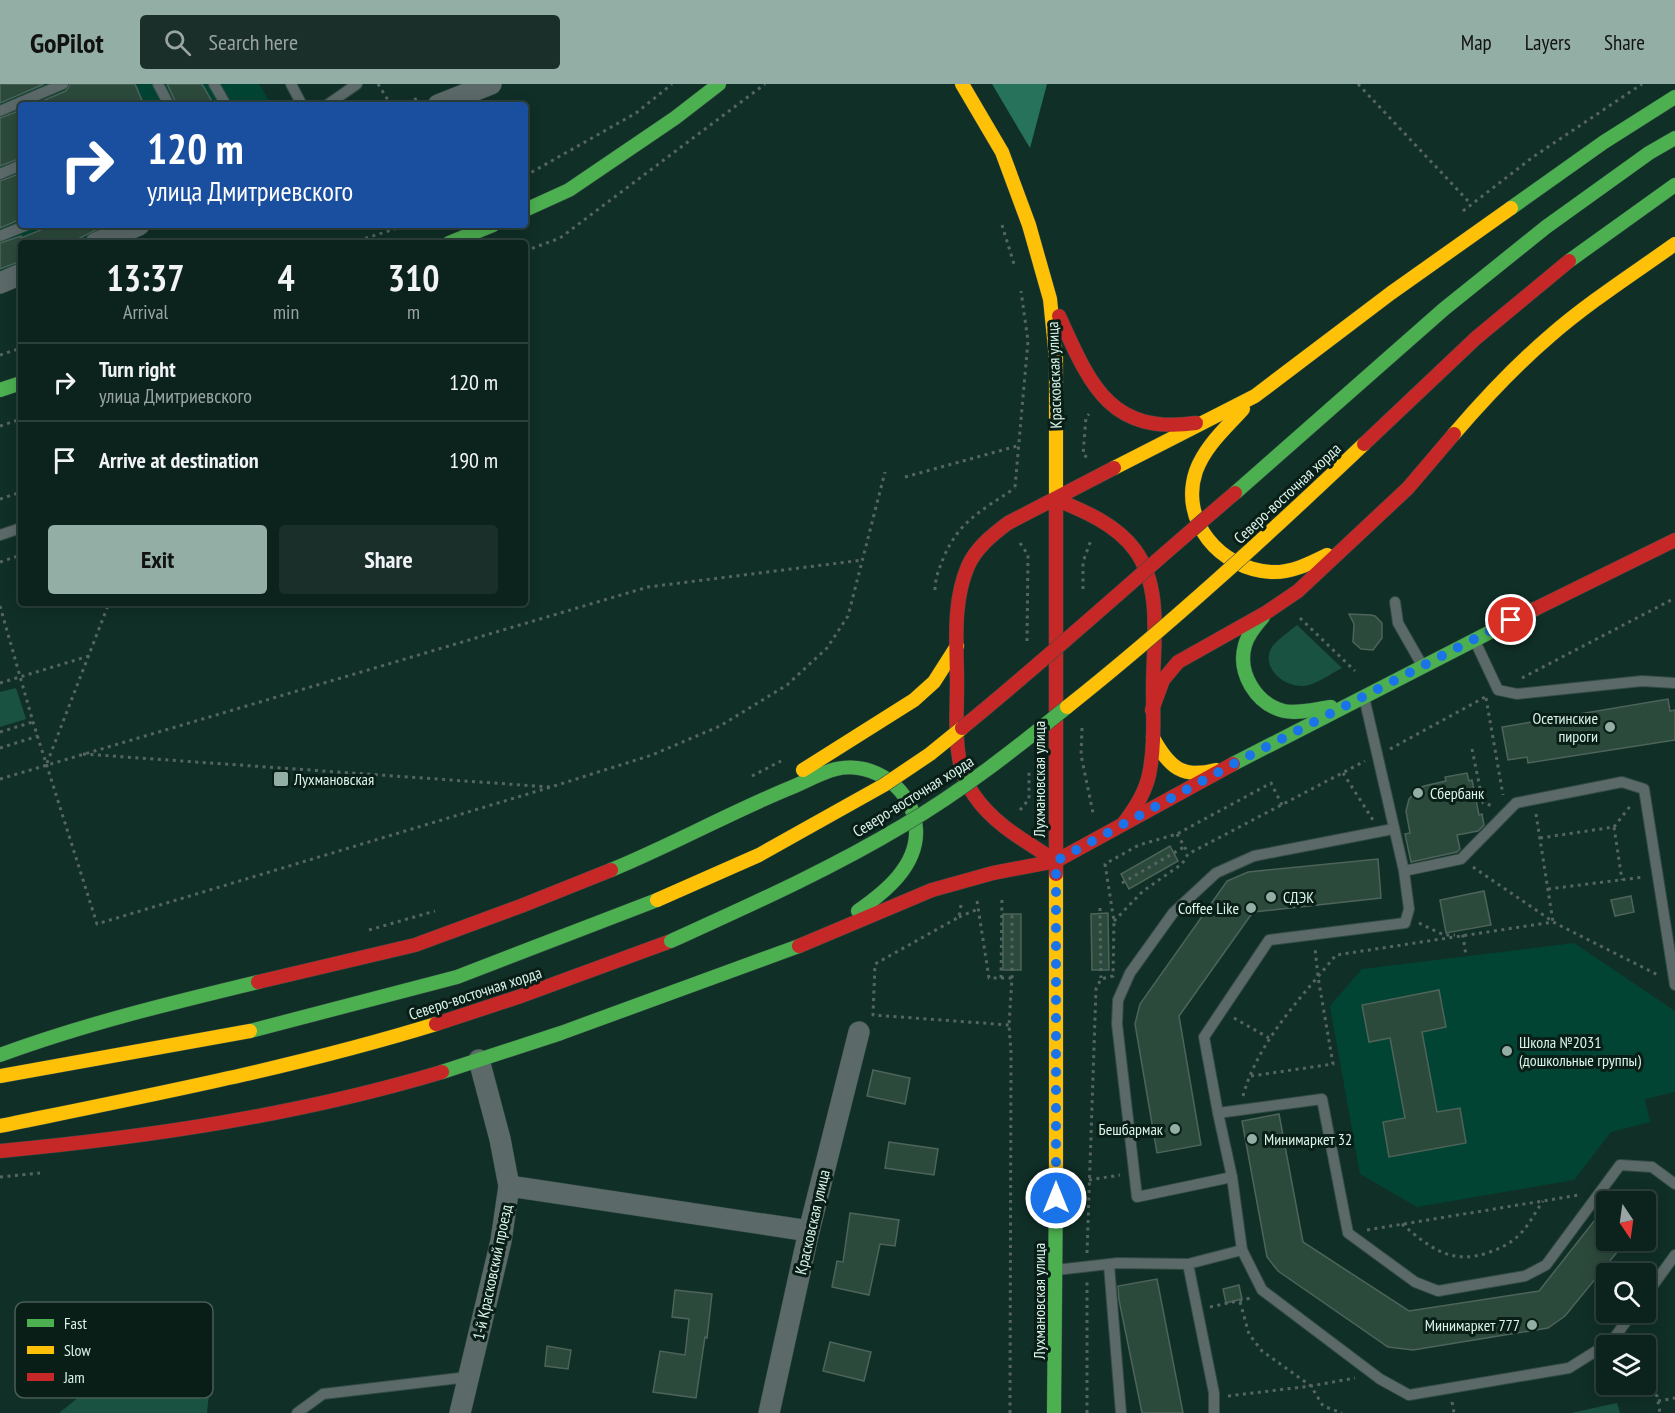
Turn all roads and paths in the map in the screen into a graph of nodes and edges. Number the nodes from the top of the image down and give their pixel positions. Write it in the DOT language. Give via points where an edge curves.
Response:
graph roads {
  1 [pos="63,84"];
  2 [pos="158,84"];
  3 [pos="214,84"];
  4 [pos="291,84"];
  5 [pos="357,84"];
  6 [pos="378,84"];
  7 [pos="491,84"];
  8 [pos="672,84"];
  9 [pos="719,84"];
  10 [pos="765,84"];
  11 [pos="962,84"];
  12 [pos="1358,84"];
  13 [pos="1642,84"];
  14 [pos="1675,97"];
  15 [pos="21,102"];
  16 [pos="164,102"];
  17 [pos="224,102"];
  18 [pos="300,102"];
  19 [pos="331,102"];
  20 [pos="389,102"];
  21 [pos="446,102"];
  22 [pos="18,103"];
  23 [pos="0,111"];
  24 [pos="1675,138"];
  25 [pos="18,166"];
  26 [pos="0,174"];
  27 [pos="528,174"];
  28 [pos="1675,185"];
  29 [pos="1471,204"];
  30 [pos="528,209"];
  31 [pos="1463,211"];
  32 [pos="1000,218"];
  33 [pos="20,228"];
  34 [pos="132,228"];
  35 [pos="398,228"];
  36 [pos="486,228"];
  37 [pos="0,236"];
  38 [pos="103,240"];
  39 [pos="360,240"];
  40 [pos="456,240"];
  41 [pos="1675,244"];
  42 [pos="528,250"];
  43 [pos="1016,272"];
  44 [pos="18,275"];
  45 [pos="1019,282"];
  46 [pos="0,283"];
  47 [pos="1050,299"];
  48 [pos="18,349"];
  49 [pos="0,355"];
  50 [pos="18,384"];
  51 [pos="0,390"];
  52 [pos="1255,396"];
  53 [pos="1091,412"];
  54 [pos="18,420"];
  55 [pos="1204,422"];
  56 [pos="0,426"];
  57 [pos="1017,446"];
  58 [pos="1091,459"];
  59 [pos="885,472"];
  60 [pos="905,477"];
  61 [pos="18,493"];
  62 [pos="0,498"];
  63 [pos="1055,499"];
  64 [pos="18,529"];
  65 [pos="0,535"];
  66 [pos="1675,540"];
  67 [pos="1353,542"];
  68 [pos="18,556"];
  69 [pos="863,560"];
  70 [pos="0,562"];
  71 [pos="934,596"];
  72 [pos="1395,602"];
  73 [pos="0,606"];
  74 [pos="109,606"];
  75 [pos="1267,612"];
  76 [pos="1055,613"];
  77 [pos="1296,614"];
  78 [pos="1474,639"];
  79 [pos="957,646"];
  80 [pos="89,656"];
  81 [pos="1422,665"];
  82 [pos="1355,671"];
  83 [pos="20,677"];
  84 [pos="0,683"];
  85 [pos="1675,683"];
  86 [pos="1364,697"];
  87 [pos="1485,697"];
  88 [pos="1351,704"];
  89 [pos="1152,710"];
  90 [pos="33,722"];
  91 [pos="0,732"];
  92 [pos="38,736"];
  93 [pos="1153,738"];
  94 [pos="0,748"];
  95 [pos="1472,749"];
  96 [pos="80,754"];
  97 [pos="788,757"];
  98 [pos="1237,762"];
  99 [pos="47,764"];
  100 [pos="1343,773"];
  101 [pos="750,777"];
  102 [pos="0,778"];
  103 [pos="551,787"];
  104 [pos="1644,789"];
  105 [pos="1533,800"];
  106 [pos="1282,805"];
  107 [pos="745,806"];
  108 [pos="1506,811"];
  109 [pos="1124,823"];
  110 [pos="1614,827"];
  111 [pos="1393,829"];
  112 [pos="1380,831"];
  113 [pos="1178,834"];
  114 [pos="1540,838"];
  115 [pos="1184,848"];
  116 [pos="1188,854"];
  117 [pos="1461,859"];
  118 [pos="1056,861"];
  119 [pos="1404,871"];
  120 [pos="1658,875"];
  121 [pos="1622,880"];
  122 [pos="1122,883"];
  123 [pos="1548,890"];
  124 [pos="1002,896"];
  125 [pos="976,897"];
  126 [pos="961,903"];
  127 [pos="1100,908"];
  128 [pos="442,909"];
  129 [pos="978,909"];
  130 [pos="1012,912"];
  131 [pos="959,917"];
  132 [pos="1407,917"];
  133 [pos="1553,922"];
  134 [pos="364,931"];
  135 [pos="827,934"];
  136 [pos="1314,934"];
  137 [pos="1463,936"];
  138 [pos="1466,956"];
  139 [pos="1318,977"];
  140 [pos="1001,978"];
  141 [pos="1012,978"];
  142 [pos="1101,979"];
  143 [pos="1675,984"];
  144 [pos="1221,1011"];
  145 [pos="1009,1025"];
  146 [pos="859,1032"];
  147 [pos="1269,1038"];
  148 [pos="0,1055"];
  149 [pos="479,1060"];
  150 [pos="0,1076"];
  151 [pos="1250,1076"];
  152 [pos="1240,1109"];
  153 [pos="1218,1113"];
  154 [pos="0,1126"];
  155 [pos="0,1151"];
  156 [pos="1134,1173"];
  157 [pos="1232,1177"];
  158 [pos="1089,1180"];
  159 [pos="1675,1184"];
  160 [pos="509,1186"];
  161 [pos="1599,1191"];
  162 [pos="1596,1192"];
  163 [pos="1596,1195"];
  164 [pos="1543,1201"];
  165 [pos="1401,1224"];
  166 [pos="809,1232"];
  167 [pos="1348,1233"];
  168 [pos="1242,1250"];
  169 [pos="1675,1255"];
  170 [pos="1108,1264"];
  171 [pos="1188,1264"];
  172 [pos="1087,1267"];
  173 [pos="1056,1270"];
  174 [pos="1656,1281"];
  175 [pos="1267,1294"];
  176 [pos="1240,1302"];
  177 [pos="1197,1310"];
  178 [pos="1625,1323"];
  179 [pos="1374,1375"];
  180 [pos="468,1377"];
  181 [pos="1311,1386"];
  182 [pos="1656,1395"];
  183 [pos="1214,1398"];
  184 [pos="1675,1398"];
  185 [pos="1658,1401"];
  186 [pos="297,1413"];
  187 [pos="460,1413"];
  188 [pos="769,1413"];
  189 [pos="1010,1413"];
  190 [pos="1054,1413"];
  191 [pos="1087,1413"];
  192 [pos="1121,1413"];
  193 [pos="1214,1413"];
  194 [pos="1342,1413"];
  195 [pos="1660,1413"];
  1 -- 15 [label="lane"];
  2 -- 16 [label="lane"];
  3 -- 17 [label="lane"];
  4 -- 18 [label="lane"];
  5 -- 19 [label="lane"];
  6 -- 20 [label="path"];
  7 -- 21 [label="street"];
  8 -- 27 [label="path" via="636,113"];
  9 -- 30 [label="main road" via="569,190"];
  10 -- 42 [label="path" via="560,238"];
  11 -- 47 [label="main road, Красковская улица" via="1002,152 1029,225"];
  12 -- 29 [label="path"];
  13 -- 29 [label="path"];
  14 -- 52 [label="main road" via="1510,208"];
  22 -- 23 [label="lane"];
  24 -- 150 [label="main road, Северо-восточная хорда, bridge" via="1546,227 1444,309 1039,665 930,754 884,785 759,855 657,900 457,977 255,1030"];
  25 -- 26 [label="lane"];
  28 -- 154 [label="main road, Северо-восточная хорда, bridge" via="1569,261 1476,338 1286,518 1082,695 993,766 905,825 782,891 671,941 470,1014 368,1045 260,1071"];
  29 -- 31 [label="path"];
  32 -- 43 [label="path"];
  33 -- 37 [label="lane"];
  34 -- 38 [label="street"];
  35 -- 39 [label="path"];
  36 -- 40 [label="main road"];
  41 -- 67 [label="main road" via="1597,299 1511,371 1408,488"];
  44 -- 46 [label="street"];
  45 -- 57 [label="path" via="1028,341"];
  47 -- 55 [label="main road" via="1085,371 1109,404 1129,418 1154,425"];
  47 -- 63 [label="main road, Красковская улица" via="1056,358"];
  48 -- 49 [label="path"];
  50 -- 51 [label="main road"];
  52 -- 55 [label="main road"];
  52 -- 67 [label="main road" via="1209,447 1194,473 1194,510 1208,542 1229,561 1269,573 1297,568"];
  53 -- 58 [label="path" via="1086,417 1083,455"];
  54 -- 56 [label="path"];
  55 -- 63 [label="main road"];
  57 -- 60 [label="path"];
  57 -- 71 [label="path" via="1015,488 957,531 939,568"];
  59 -- 69 [label="path"];
  61 -- 62 [label="path"];
  63 -- 76 [label="main road, Красковская улица"];
  63 -- 79 [label="main road" via="1008,523 982,544 962,583"];
  63 -- 89 [label="main road" via="1115,530 1142,561 1152,596"];
  64 -- 65 [label="lane"];
  66 -- 78 [label="main road"];
  67 -- 75 [label="main road" via="1298,591"];
  68 -- 70 [label="path"];
  69 -- 96 [label="path" via="648,587"];
  69 -- 103 [label="path" via="848,616 827,648 787,685 720,726 652,754"];
  72 -- 81 [label="lane" via="1398,623"];
  73 -- 83 [label="path"];
  74 -- 80 [label="path"];
  75 -- 88 [label="main road" via="1244,647 1247,681 1257,696 1271,706 1293,712"];
  75 -- 89 [label="main road" via="1178,662 1163,680"];
  76 -- 118 [label="main road, Лухмановская улица"];
  77 -- 82 [label="path"];
  78 -- 81 [label="main road"];
  78 -- 85 [label="lane" via="1498,690 1516,694 1642,681"];
  79 -- 107 [label="main road" via="934,682 914,700"];
  79 -- 118 [label="main road" via="957,742 963,772 988,812"];
  80 -- 83 [label="path"];
  80 -- 99 [label="path"];
  81 -- 86 [label="main road"];
  83 -- 84 [label="path"];
  83 -- 90 [label="path"];
  86 -- 88 [label="main road"];
  86 -- 111 [label="lane"];
  87 -- 108 [label="path"];
  88 -- 98 [label="main road"];
  89 -- 93 [label="main road"];
  90 -- 91 [label="path"];
  90 -- 92 [label="path"];
  92 -- 94 [label="path"];
  92 -- 99 [label="path"];
  93 -- 98 [label="main road" via="1163,759 1188,774 1206,773"];
  93 -- 109 [label="main road" via="1148,778"];
  95 -- 108 [label="path" via="1483,802"];
  96 -- 99 [label="path"];
  96 -- 103 [label="path"];
  97 -- 101 [label="path"];
  98 -- 109 [label="main road"];
  99 -- 102 [label="path"];
  99 -- 103 [label="path" via="97,924"];
  100 -- 112 [label="path"];
  104 -- 105 [label="lane" via="1622,782"];
  104 -- 110 [label="path"];
  104 -- 120 [label="lane"];
  105 -- 108 [label="lane" via="1516,803"];
  105 -- 114 [label="path"];
  106 -- 113 [label="path" via="1271,783"];
  107 -- 135 [label="main road" via="836,769 851,767 883,776 905,796 916,824 914,852 907,865 867,904"];
  107 -- 148 [label="main road" via="623,865 415,945 170,1003"];
  108 -- 117 [label="lane"];
  109 -- 118 [label="main road"];
  110 -- 114 [label="path"];
  110 -- 121 [label="path"];
  111 -- 112 [label="lane"];
  111 -- 119 [label="lane"];
  112 -- 156 [label="lane" via="1254,856 1216,873 1173,914 1130,973 1118,1000 1117,1024"];
  113 -- 115 [label="path"];
  113 -- 142 [label="path" via="1139,845 1105,864 1114,921 1113,976"];
  114 -- 123 [label="path"];
  115 -- 116 [label="path"];
  115 -- 122 [label="path"];
  117 -- 119 [label="lane"];
  117 -- 133 [label="path"];
  118 -- 135 [label="main road" via="966,879"];
  118 -- 173 [label="main road, Лухмановская улица"];
  119 -- 132 [label="lane" via="1410,909"];
  120 -- 121 [label="path"];
  120 -- 143 [label="lane"];
  121 -- 123 [label="path"];
  123 -- 133 [label="path"];
  124 -- 140 [label="path"];
  125 -- 129 [label="path"];
  126 -- 131 [label="path"];
  127 -- 142 [label="path"];
  128 -- 134 [label="path"];
  129 -- 131 [label="path"];
  129 -- 140 [label="path" via="989,978"];
  130 -- 141 [label="path"];
  131 -- 145 [label="path" via="875,964 873,1015"];
  132 -- 136 [label="lane" via="1405,923"];
  132 -- 137 [label="path" via="1444,935"];
  133 -- 137 [label="path"];
  133 -- 143 [label="path"];
  135 -- 149 [label="main road"];
  136 -- 139 [label="path"];
  136 -- 144 [label="lane" via="1269,940"];
  137 -- 138 [label="path"];
  137 -- 139 [label="path" via="1336,955"];
  139 -- 147 [label="path"];
  139 -- 151 [label="path" via="1333,1064"];
  140 -- 141 [label="path"];
  141 -- 145 [label="path"];
  142 -- 158 [label="path" via="1096,990"];
  144 -- 147 [label="path"];
  144 -- 153 [label="lane" via="1204,1037"];
  145 -- 189 [label="path"];
  146 -- 166 [label="street, Красковская улица"];
  147 -- 151 [label="path"];
  149 -- 155 [label="main road" via="302,1107 177,1131"];
  149 -- 160 [label="street, 1-й Красковский проезд"];
  151 -- 152 [label="path"];
  152 -- 153 [label="lane"];
  152 -- 167 [label="lane" via="1322,1100"];
  153 -- 157 [label="lane"];
  156 -- 157 [label="lane" via="1137,1197"];
  156 -- 158 [label="path"];
  157 -- 168 [label="lane"];
  158 -- 172 [label="path"];
  159 -- 161 [label="lane" via="1652,1167 1620,1165"];
  160 -- 166 [label="street"];
  160 -- 180 [label="street, 1-й Красковский проезд" via="501,1241"];
  162 -- 164 [label="path"];
  163 -- 167 [label="lane" via="1546,1265 1525,1276 1438,1292 1415,1282"];
  164 -- 165 [label="path"];
  164 -- 165 [label="path" via="1521,1234 1505,1247 1485,1254 1460,1258 1441,1252"];
  165 -- 167 [label="path"];
  166 -- 188 [label="street, Красковская улица"];
  168 -- 171 [label="lane"];
  168 -- 175 [label="lane"];
  169 -- 174 [label="lane"];
  170 -- 171 [label="lane"];
  170 -- 172 [label="lane"];
  170 -- 192 [label="lane"];
  171 -- 177 [label="lane"];
  172 -- 173 [label="lane"];
  172 -- 191 [label="path"];
  173 -- 190 [label="main road, Лухмановская улица"];
  175 -- 176 [label="path"];
  175 -- 179 [label="lane"];
  176 -- 177 [label="path"];
  176 -- 181 [label="path" via="1250,1334 1262,1351"];
  177 -- 183 [label="lane"];
  178 -- 179 [label="lane" via="1612,1341 1569,1368 1409,1395"];
  179 -- 181 [label="path"];
  180 -- 186 [label="lane" via="323,1394"];
  180 -- 187 [label="street, 1-й Красковский проезд"];
  181 -- 183 [label="path"];
  181 -- 194 [label="path" via="1323,1406"];
  182 -- 185 [label="path"];
  183 -- 193 [label="lane"];
  184 -- 185 [label="path"];
  185 -- 195 [label="path"];
}
